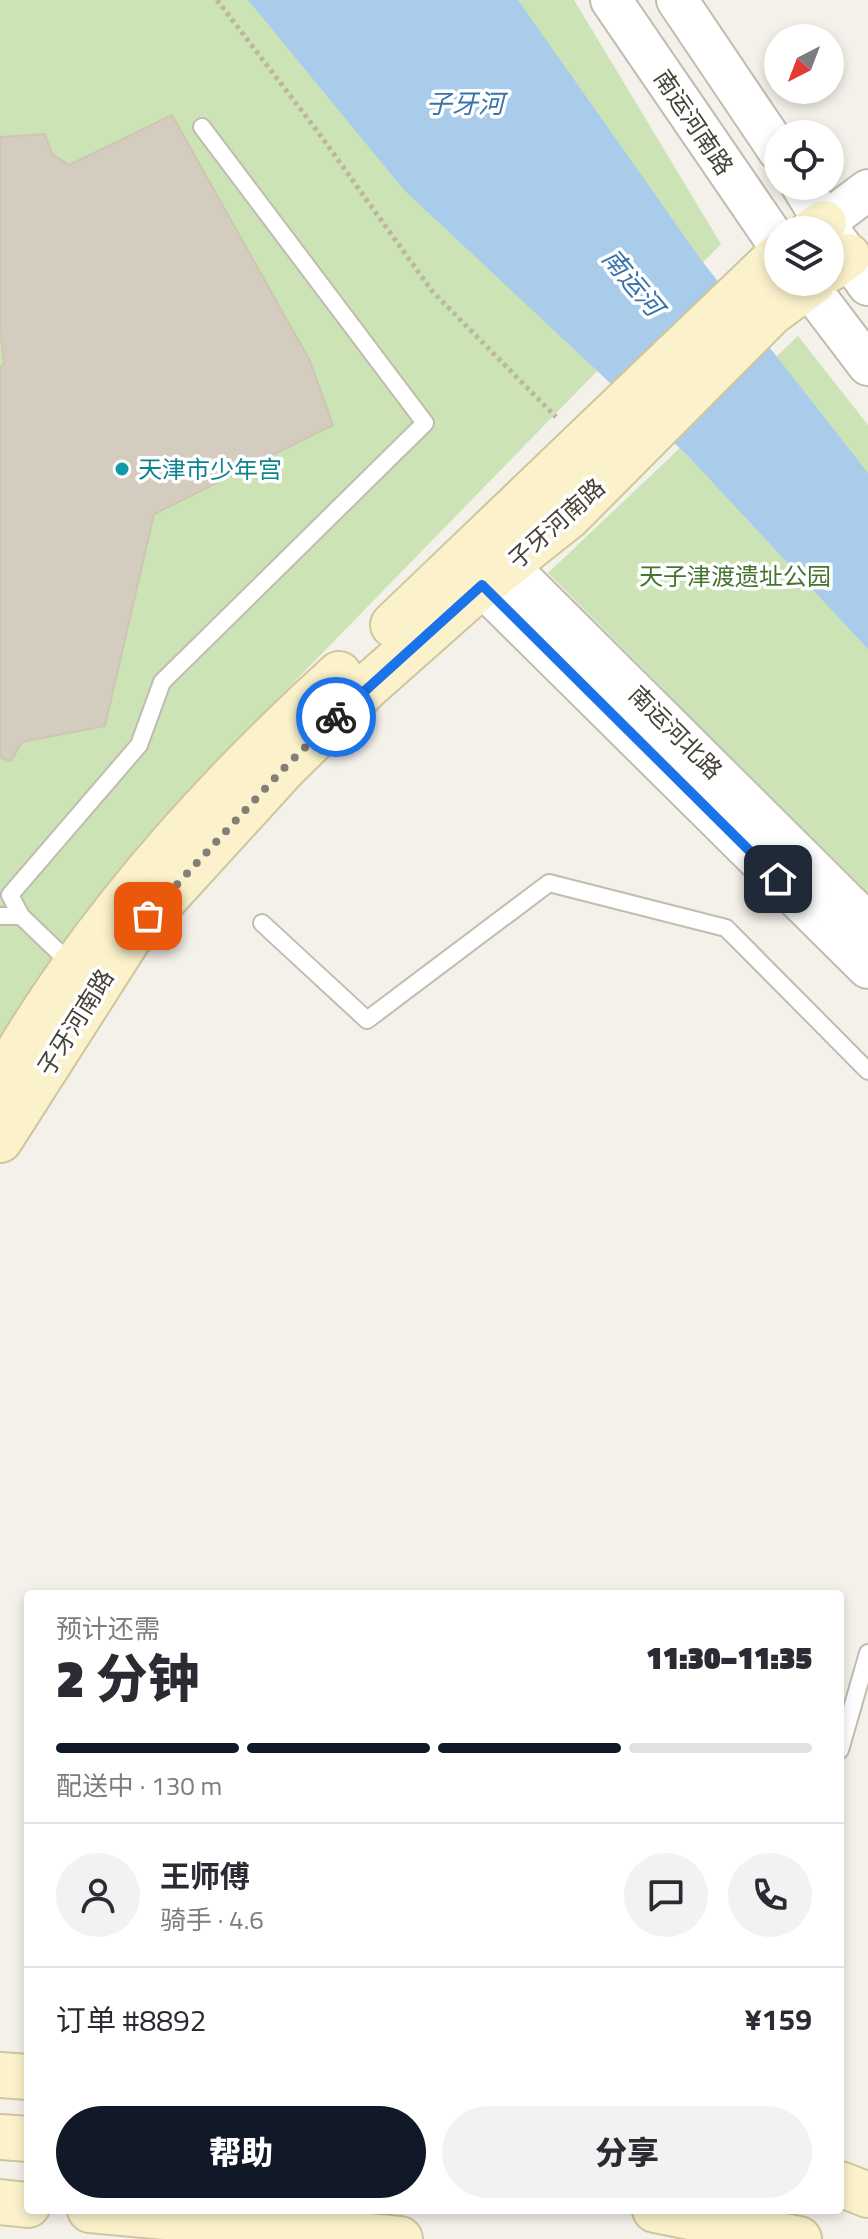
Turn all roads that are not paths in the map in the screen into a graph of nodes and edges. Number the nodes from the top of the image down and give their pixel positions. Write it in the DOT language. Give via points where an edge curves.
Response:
graph roads {
  1 [pos="611,0"];
  2 [pos="677,0"];
  3 [pos="202,127"];
  4 [pos="764,129"];
  5 [pos="868,190"];
  6 [pos="764,224"];
  7 [pos="844,224"];
  8 [pos="777,296"];
  9 [pos="834,296"];
  10 [pos="868,365"];
  11 [pos="612,436"];
  12 [pos="483,564"];
  13 [pos="0,916"];
  14 [pos="21,916"];
  15 [pos="262,923"];
  16 [pos="868,924"];
  17 [pos="75,968"];
  18 [pos="868,968"];
  19 [pos="868,1071"];
  20 [pos="0,1083"];
  21 [pos="0,1140"];
  22 [pos="868,1653"];
  23 [pos="844,1736"];
  24 [pos="0,2075"];
  25 [pos="24,2077"];
  26 [pos="0,2137"];
  27 [pos="24,2139"];
  28 [pos="844,2186"];
  29 [pos="868,2195"];
  30 [pos="0,2202"];
  31 [pos="24,2205"];
  32 [pos="133,2214"];
  33 [pos="675,2214"];
  34 [pos="400,2239"];
  35 [pos="799,2239"];
  1 -- 6 [label="street, 南运河南路"];
  2 -- 4 [label="street"];
  3 -- 14 [label="lane" via="425,423 162,682 139,745 10,895"];
  5 -- 7 [label="street"];
  8 -- 11 [label="main road"];
  9 -- 10 [label="street"];
  11 -- 12 [label="main road, 子牙河南路"];
  11 -- 12 [label="main road, 子牙河南路" via="568,517"];
  12 -- 16 [label="street, 南运河北路"];
  12 -- 17 [label="main road, 子牙河南路" via="273,736 145,873"];
  12 -- 18 [label="street, 南运河北路"];
  12 -- 21 [label="main road, 子牙河南路" via="286,766 129,938"];
  13 -- 14 [label="lane"];
  14 -- 17 [label="lane"];
  15 -- 19 [label="lane" via="367,1020 549,883 726,928"];
  17 -- 20 [label="main road, 子牙河南路"];
  22 -- 23 [label="lane"];
  24 -- 25 [label="main road"];
  26 -- 27 [label="main road"];
  28 -- 29 [label="main road"];
  30 -- 31 [label="main road"];
  32 -- 34 [label="main road"];
  33 -- 35 [label="main road"];
}
